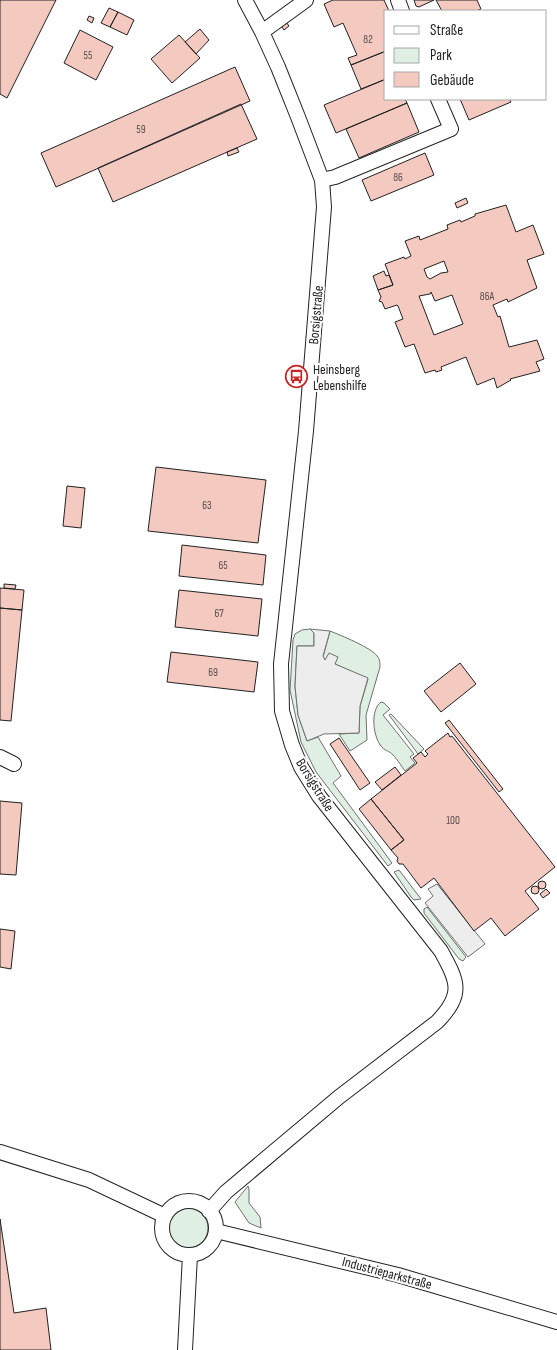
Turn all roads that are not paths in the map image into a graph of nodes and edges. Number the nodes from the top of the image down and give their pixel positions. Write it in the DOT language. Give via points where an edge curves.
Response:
graph roads {
  1 [pos="244,0"];
  2 [pos="306,0"];
  3 [pos="262,32"];
  4 [pos="438,100"];
  5 [pos="322,180"];
  6 [pos="0,757"];
  7 [pos="14,764"];
  8 [pos="0,1152"];
  9 [pos="210,1211"];
  10 [pos="165,1216"];
  11 [pos="216,1231"];
  12 [pos="190,1255"];
  13 [pos="557,1322"];
  14 [pos="185,1350"];
  1 -- 3 [label="street, Borsigstraße"];
  2 -- 3 [label="street"];
  3 -- 5 [label="street, Borsigstraße"];
  4 -- 5 [label="street" via="450,129"];
  5 -- 9 [label="street, Borsigstraße" via="323,235 282,664 282,710 301,766 319,796 441,951 452,972 456,989 449,1010 437,1022 339,1097 226,1192"];
  6 -- 7 [label="street"];
  8 -- 10 [label="street" via="89,1180"];
  9 -- 10 [label="street" via="203,1205 186,1202 177,1204"];
  9 -- 11 [label="street"];
  10 -- 12 [label="street" via="162,1225 166,1243 173,1250"];
  11 -- 12 [label="street" via="205,1250"];
  11 -- 13 [label="street, Industrieparkstraße" via="398,1275"];
  12 -- 14 [label="street"];
}
